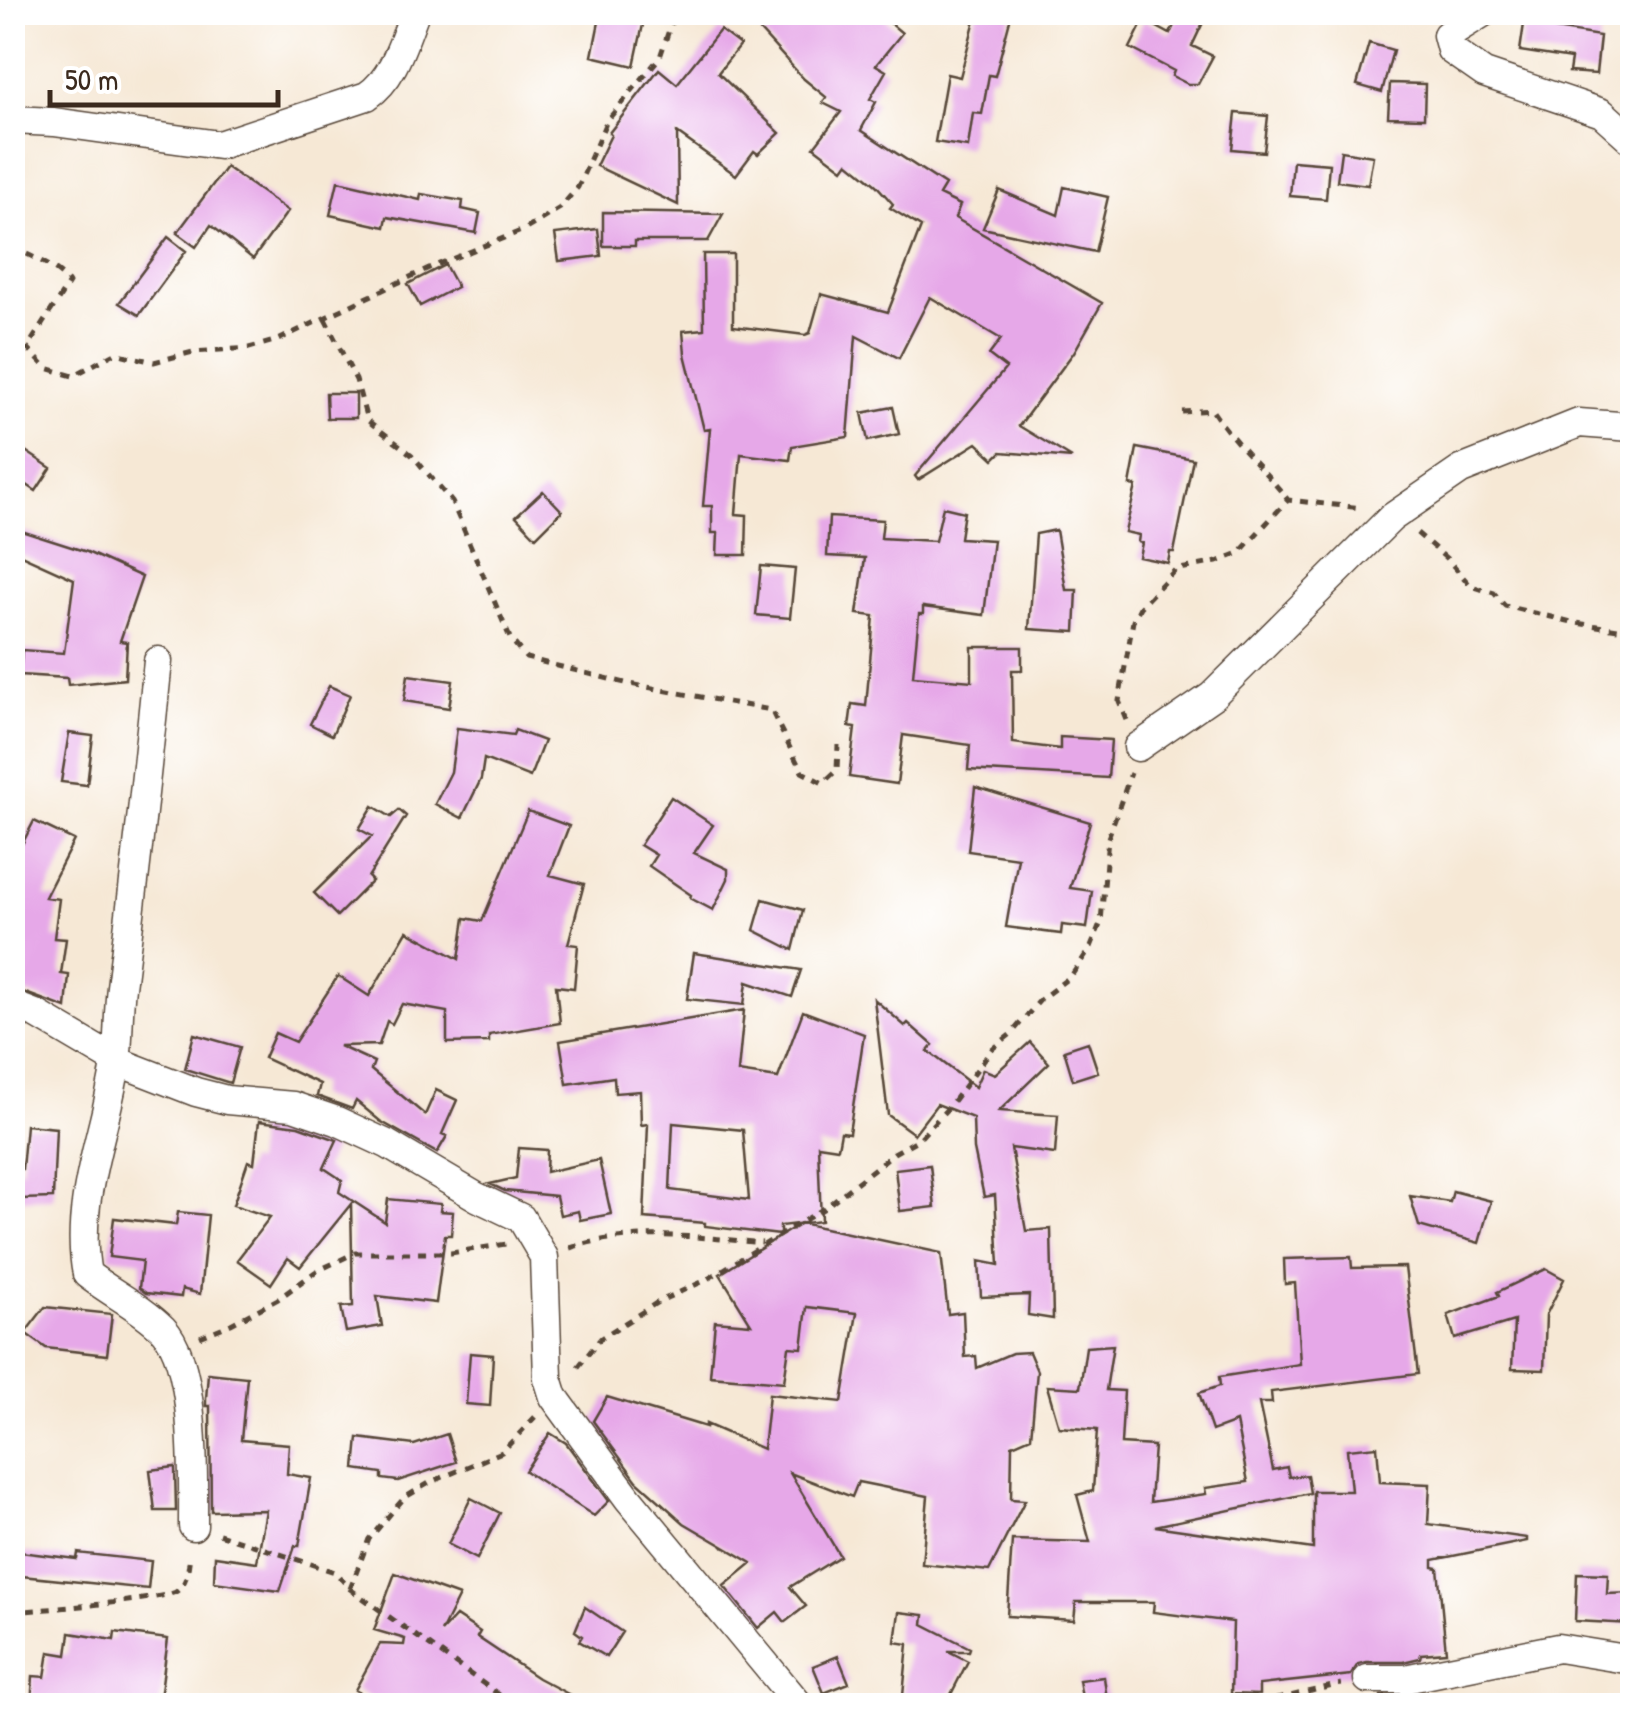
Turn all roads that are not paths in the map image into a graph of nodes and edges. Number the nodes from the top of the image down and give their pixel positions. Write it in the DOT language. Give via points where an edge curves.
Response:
graph roads {
  1 [pos="415,12"];
  2 [pos="1484,12"];
  3 [pos="12,120"];
  4 [pos="1632,140"];
  5 [pos="1632,427"];
  6 [pos="158,660"];
  7 [pos="1138,747"];
  8 [pos="12,1005"];
  9 [pos="116,1061"];
  10 [pos="193,1526"];
  11 [pos="1632,1660"];
  12 [pos="1368,1679"];
  13 [pos="800,1706"];
  1 -- 3 [label="street" via="377,90 231,142 193,144"];
  2 -- 4 [label="street" via="1447,35 1451,50 1484,73 1602,113"];
  5 -- 7 [label="street" via="1579,423 1461,470 1391,518 1212,696"];
  6 -- 9 [label="street"];
  8 -- 9 [label="street"];
  9 -- 10 [label="street" via="83,1258 87,1274 142,1312 175,1346 190,1416"];
  9 -- 13 [label="street" via="196,1092 293,1106 337,1121 516,1214 542,1251 554,1397 628,1498"];
  11 -- 12 [label="street" via="1558,1648"];
}
